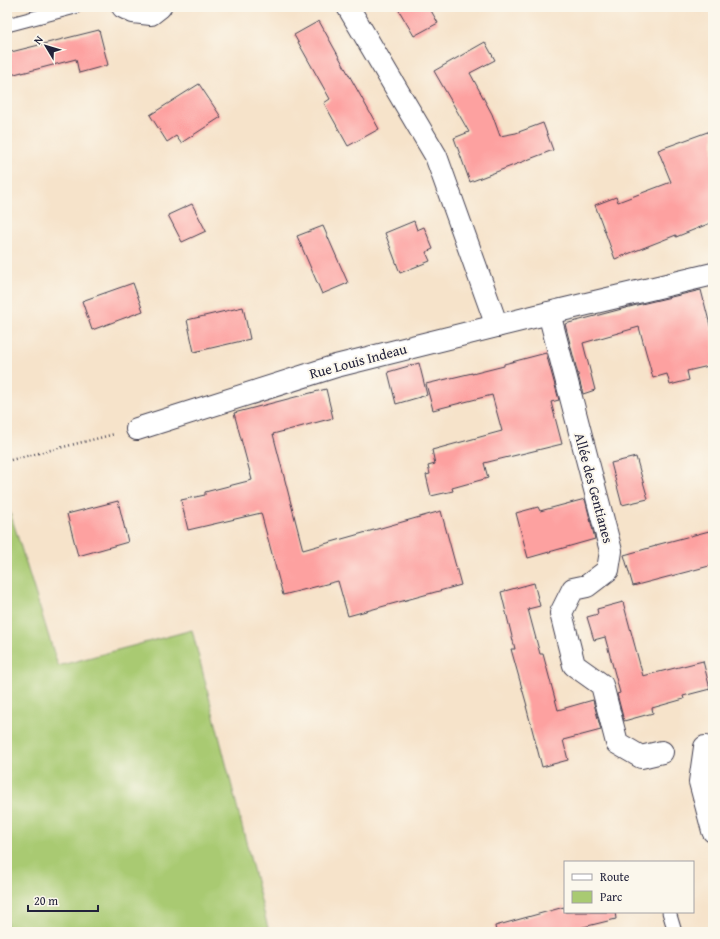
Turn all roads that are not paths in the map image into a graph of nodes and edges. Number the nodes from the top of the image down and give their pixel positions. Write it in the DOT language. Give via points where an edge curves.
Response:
graph roads {
  1 [pos="75,7"];
  2 [pos="123,7"];
  3 [pos="348,7"];
  4 [pos="156,10"];
  5 [pos="7,25"];
  6 [pos="713,274"];
  7 [pos="549,313"];
  8 [pos="497,326"];
  9 [pos="137,429"];
  10 [pos="705,746"];
  11 [pos="662,752"];
  12 [pos="707,781"];
  13 [pos="713,831"];
  14 [pos="669,913"];
  15 [pos="675,932"];
  1 -- 5 [label="lane"];
  2 -- 4 [label="street" via="133,12"];
  3 -- 8 [label="street" via="436,156"];
  6 -- 7 [label="street, Rue Louis Indeau"];
  7 -- 8 [label="street, Rue Louis Indeau"];
  7 -- 11 [label="street, Allée des Gentianes" via="611,551 608,570 587,586 573,589 561,613 574,666 602,685 617,743 640,758"];
  8 -- 9 [label="street, Rue Louis Indeau" via="336,366"];
  10 -- 12 [label="street"];
  12 -- 13 [label="street"];
  14 -- 15 [label="lane"];
}
